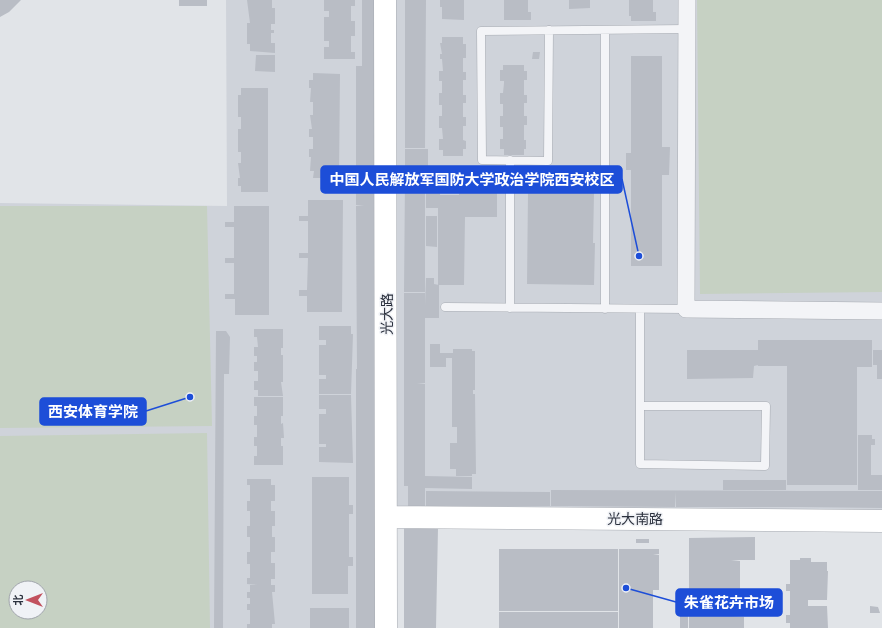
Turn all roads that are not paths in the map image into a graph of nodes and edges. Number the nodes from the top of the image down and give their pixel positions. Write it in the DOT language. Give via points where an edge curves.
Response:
graph roads {
  1 [pos="385,0"];
  2 [pos="687,0"];
  3 [pos="687,29"];
  4 [pos="549,30"];
  5 [pos="605,30"];
  6 [pos="510,160"];
  7 [pos="446,307"];
  8 [pos="510,308"];
  9 [pos="606,308"];
  10 [pos="640,309"];
  11 [pos="686,309"];
  12 [pos="882,311"];
  13 [pos="640,406"];
  14 [pos="387,517"];
  15 [pos="882,521"];
  16 [pos="386,628"];
  1 -- 14 [label="street, 光大路"];
  2 -- 3 [label="street"];
  3 -- 5 [label="lane"];
  3 -- 11 [label="street"];
  4 -- 5 [label="lane"];
  4 -- 6 [label="lane" via="548,161"];
  4 -- 6 [label="lane" via="481,31 482,160"];
  5 -- 9 [label="lane"];
  6 -- 8 [label="lane"];
  7 -- 8 [label="lane"];
  8 -- 9 [label="lane"];
  9 -- 10 [label="lane"];
  10 -- 11 [label="lane"];
  10 -- 13 [label="lane"];
  11 -- 12 [label="street"];
  13 -- 13 [label="lane" via="640,464 766,466 766,406"];
  14 -- 15 [label="street, 光大南路"];
  14 -- 16 [label="street, 光大路"];
}
